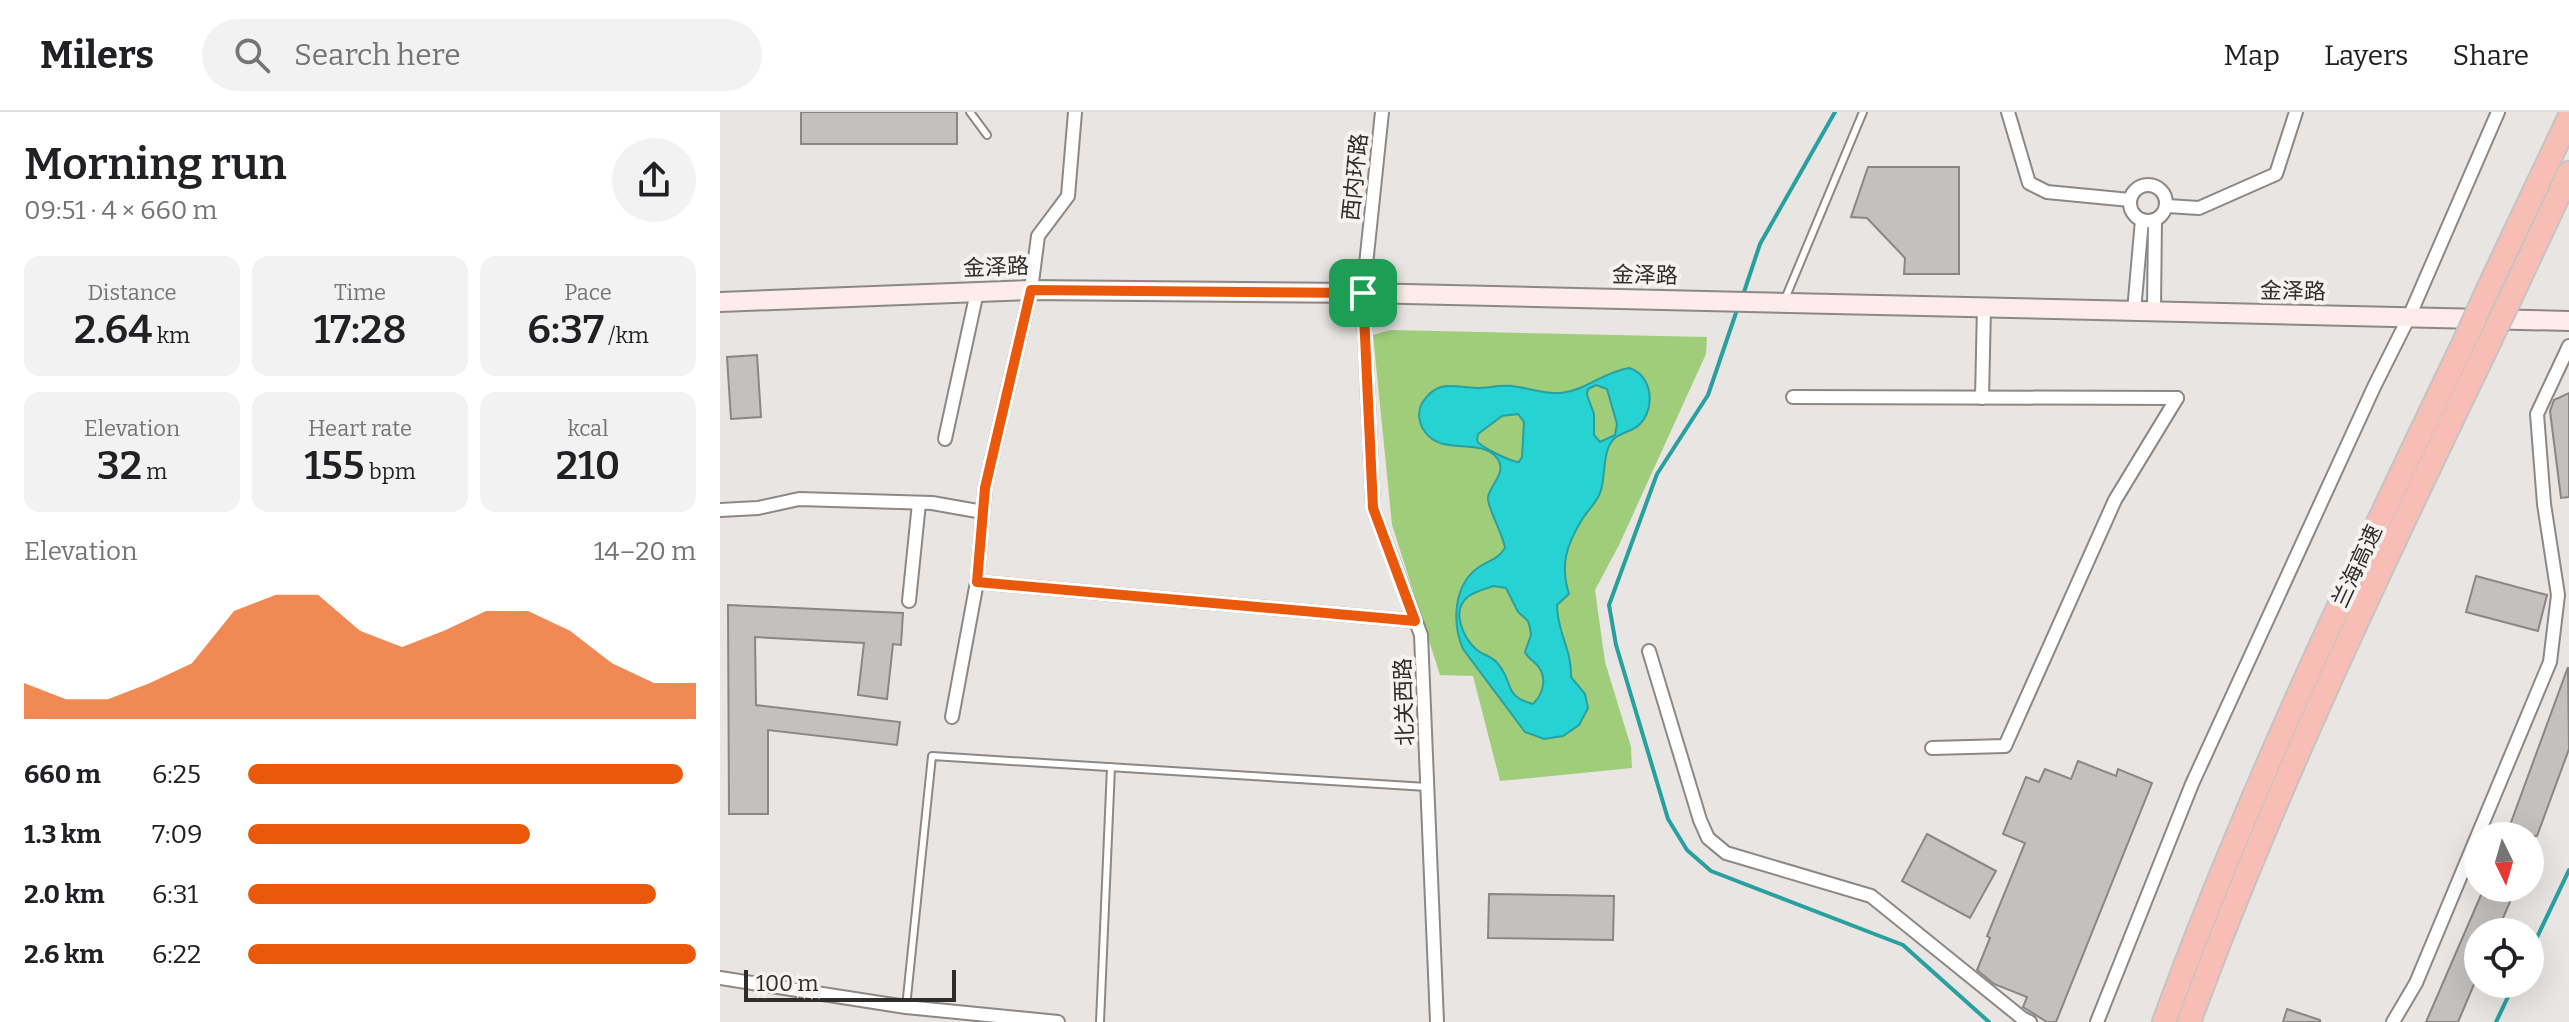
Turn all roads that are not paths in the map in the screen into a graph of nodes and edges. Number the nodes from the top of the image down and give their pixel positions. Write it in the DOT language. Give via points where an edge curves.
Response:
graph roads {
  1 [pos="970,112"];
  2 [pos="1075,112"];
  3 [pos="1382,112"];
  4 [pos="1863,112"];
  5 [pos="2008,112"];
  6 [pos="2296,112"];
  7 [pos="2498,112"];
  8 [pos="2569,118"];
  9 [pos="987,135"];
  10 [pos="2569,173"];
  11 [pos="2130,200"];
  12 [pos="2167,206"];
  13 [pos="2148,220"];
  14 [pos="1031,290"];
  15 [pos="977,292"];
  16 [pos="1363,293"];
  17 [pos="720,302"];
  18 [pos="1784,302"];
  19 [pos="1984,307"];
  20 [pos="2134,311"];
  21 [pos="2154,311"];
  22 [pos="2409,317"];
  23 [pos="2569,321"];
  24 [pos="2569,346"];
  25 [pos="1793,397"];
  26 [pos="1982,398"];
  27 [pos="945,439"];
  28 [pos="919,503"];
  29 [pos="720,510"];
  30 [pos="983,512"];
  31 [pos="977,582"];
  32 [pos="909,601"];
  33 [pos="1415,621"];
  34 [pos="1649,651"];
  35 [pos="952,717"];
  36 [pos="1932,748"];
  37 [pos="1111,767"];
  38 [pos="1427,787"];
  39 [pos="720,978"];
  40 [pos="906,1007"];
  41 [pos="1058,1022"];
  42 [pos="1100,1022"];
  43 [pos="1437,1022"];
  44 [pos="2030,1022"];
  45 [pos="2097,1022"];
  46 [pos="2164,1022"];
  47 [pos="2189,1022"];
  48 [pos="2393,1022"];
  1 -- 9 [label="lane"];
  2 -- 14 [label="street" via="1068,196 1038,236"];
  3 -- 16 [label="street, 西内环路"];
  4 -- 18 [label="lane"];
  5 -- 11 [label="street" via="2029,183 2047,192"];
  6 -- 12 [label="street" via="2276,174 2199,208"];
  7 -- 22 [label="street"];
  8 -- 46 [label="highway, 兰海高速, bridge" via="2270,755"];
  10 -- 47 [label="highway, 兰海高速, bridge" via="2291,764"];
  11 -- 12 [label="street" via="2136,189 2148,184 2160,188"];
  11 -- 13 [label="street" via="2132,212"];
  12 -- 13 [label="street" via="2160,217"];
  13 -- 20 [label="street"];
  13 -- 21 [label="street"];
  14 -- 15 [label="main road, 金泽路"];
  14 -- 16 [label="main road, 金泽路"];
  14 -- 30 [label="street"];
  15 -- 17 [label="main road, 金泽路"];
  15 -- 27 [label="street"];
  16 -- 18 [label="main road, 金泽路"];
  16 -- 33 [label="street, 北关西路" via="1373,508"];
  18 -- 19 [label="main road, 金泽路"];
  19 -- 20 [label="main road, 金泽路"];
  19 -- 26 [label="street"];
  20 -- 21 [label="main road, 金泽路"];
  21 -- 22 [label="main road, 金泽路"];
  22 -- 23 [label="main road, 金泽路"];
  22 -- 45 [label="street" via="2192,784"];
  24 -- 48 [label="street" via="2537,414 2558,595 2550,662 2416,983"];
  25 -- 26 [label="street"];
  26 -- 36 [label="street" via="2177,398 2115,500 2005,746"];
  28 -- 29 [label="street" via="799,499"];
  28 -- 30 [label="street"];
  28 -- 32 [label="street"];
  30 -- 31 [label="street"];
  31 -- 33 [label="street"];
  31 -- 35 [label="street"];
  33 -- 38 [label="street, 北关西路" via="1421,635"];
  34 -- 44 [label="street" via="1708,838 1726,853 1871,896"];
  37 -- 38 [label="lane"];
  37 -- 40 [label="lane" via="932,756"];
  37 -- 42 [label="lane"];
  38 -- 43 [label="street, 北关西路"];
  39 -- 40 [label="street"];
  40 -- 41 [label="street"];
}
